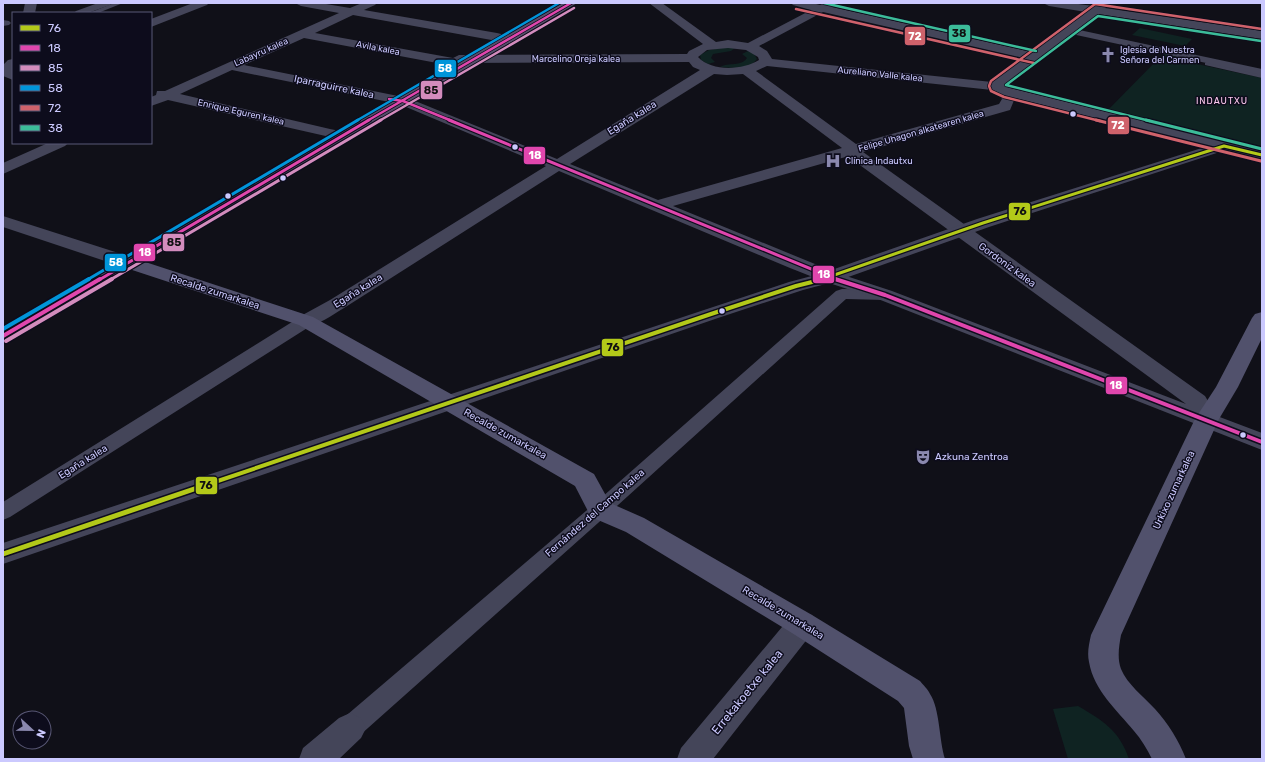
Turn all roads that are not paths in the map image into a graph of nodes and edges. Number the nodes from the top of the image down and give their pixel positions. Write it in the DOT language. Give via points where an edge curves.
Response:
graph roads {
  1 [pos="106,3"];
  2 [pos="120,3"];
  3 [pos="203,3"];
  4 [pos="301,3"];
  5 [pos="371,3"];
  6 [pos="555,3"];
  7 [pos="571,3"];
  8 [pos="658,3"];
  9 [pos="797,3"];
  10 [pos="834,3"];
  11 [pos="1049,3"];
  12 [pos="1100,6"];
  13 [pos="822,9"];
  14 [pos="82,12"];
  15 [pos="95,12"];
  16 [pos="351,12"];
  17 [pos="152,23"];
  18 [pos="1070,31"];
  19 [pos="303,34"];
  20 [pos="1262,35"];
  21 [pos="497,37"];
  22 [pos="713,45"];
  23 [pos="749,47"];
  24 [pos="1035,57"];
  25 [pos="692,58"];
  26 [pos="462,60"];
  27 [pos="765,62"];
  28 [pos="12,64"];
  29 [pos="1207,64"];
  30 [pos="230,66"];
  31 [pos="712,69"];
  32 [pos="746,70"];
  33 [pos="1262,72"];
  34 [pos="12,76"];
  35 [pos="1262,76"];
  36 [pos="12,78"];
  37 [pos="3,83"];
  38 [pos="1000,89"];
  39 [pos="152,91"];
  40 [pos="166,95"];
  41 [pos="396,100"];
  42 [pos="152,102"];
  43 [pos="330,133"];
  44 [pos="58,144"];
  45 [pos="1224,146"];
  46 [pos="854,150"];
  47 [pos="1262,156"];
  48 [pos="557,165"];
  49 [pos="3,169"];
  50 [pos="659,206"];
  51 [pos="3,221"];
  52 [pos="961,231"];
  53 [pos="119,260"];
  54 [pos="830,277"];
  55 [pos="885,295"];
  56 [pos="1262,318"];
  57 [pos="3,320"];
  58 [pos="306,321"];
  59 [pos="3,336"];
  60 [pos="448,402"];
  61 [pos="1207,419"];
  62 [pos="1262,442"];
  63 [pos="600,510"];
  64 [pos="3,512"];
  65 [pos="3,554"];
  66 [pos="802,624"];
  67 [pos="350,728"];
  68 [pos="315,759"];
  69 [pos="693,759"];
  70 [pos="929,759"];
  71 [pos="1170,759"];
  1 -- 14 [label="street"];
  2 -- 15 [label="lane"];
  3 -- 17 [label="street"];
  4 -- 16 [label="street"];
  5 -- 16 [label="street, Labayru kalea"];
  6 -- 21 [label="main road"];
  7 -- 26 [label="main road"];
  8 -- 22 [label="street"];
  9 -- 13 [label="street"];
  10 -- 13 [label="street"];
  11 -- 12 [label="street"];
  12 -- 18 [label="street"];
  12 -- 20 [label="street"];
  13 -- 23 [label="street"];
  13 -- 24 [label="street"];
  16 -- 19 [label="street, Labayru kalea"];
  16 -- 21 [label="street"];
  18 -- 24 [label="street"];
  18 -- 33 [label="street"];
  19 -- 26 [label="street, Avila kalea"];
  19 -- 30 [label="street, Labayru kalea"];
  21 -- 26 [label="main road"];
  22 -- 23 [label="street"];
  22 -- 25 [label="street" via="697,50"];
  23 -- 27 [label="street" via="763,54"];
  24 -- 38 [label="street"];
  25 -- 26 [label="street, Marcelino Oreja kalea"];
  25 -- 31 [label="street" via="700,66"];
  26 -- 41 [label="main road"];
  27 -- 32 [label="street"];
  27 -- 38 [label="street, Aureliano Valle kalea"];
  28 -- 34 [label="street" via="5,72"];
  29 -- 35 [label="lane"];
  30 -- 40 [label="street, Labayru kalea"];
  30 -- 41 [label="street, Iparraguirre kalea"];
  31 -- 32 [label="street"];
  31 -- 48 [label="street, Egaña kalea"];
  32 -- 46 [label="street, Gordoniz kalea"];
  36 -- 37 [label="street"];
  38 -- 45 [label="street, Aureliano Valle kalea"];
  38 -- 46 [label="street, Felipe Uhagon alkatearen kalea" via="1008,99 1005,107"];
  39 -- 40 [label="street, Enrique Eguren kalea"];
  40 -- 42 [label="street, Labayru kalea"];
  40 -- 43 [label="street, Enrique Eguren kalea"];
  41 -- 43 [label="main road"];
  41 -- 48 [label="street, Iparraguirre kalea"];
  41 -- 53 [label="main road"];
  43 -- 53 [label="main road"];
  44 -- 49 [label="street"];
  45 -- 47 [label="street, Aureliano Valle kalea"];
  45 -- 52 [label="street"];
  46 -- 50 [label="street, Felipe Uhagon alkatearen kalea"];
  46 -- 52 [label="street, Gordoniz kalea" via="858,157"];
  48 -- 50 [label="street, Iparraguirre kalea"];
  48 -- 58 [label="street, Egaña kalea"];
  50 -- 54 [label="street, Iparraguirre kalea"];
  51 -- 53 [label="street, Recalde zumarkalea"];
  52 -- 54 [label="street"];
  52 -- 61 [label="street, Gordoniz kalea" via="1197,401"];
  53 -- 57 [label="main road"];
  53 -- 58 [label="main road, Recalde zumarkalea"];
  53 -- 59 [label="main road"];
  54 -- 55 [label="street, Iparraguirre kalea"];
  54 -- 60 [label="street"];
  55 -- 61 [label="street, Iparraguirre kalea"];
  55 -- 63 [label="street, Fernández del Campo kalea" via="842,294"];
  56 -- 61 [label="main road, Urkixo zumarkalea" via="1228,387"];
  58 -- 60 [label="main road, Recalde zumarkalea"];
  58 -- 64 [label="street, Egaña kalea"];
  60 -- 63 [label="main road, Recalde zumarkalea" via="586,480"];
  60 -- 65 [label="street"];
  61 -- 62 [label="street, Iparraguirre kalea"];
  61 -- 71 [label="main road, Urkixo zumarkalea" via="1102,646 1104,667 1117,691 1145,720"];
  63 -- 66 [label="main road, Recalde zumarkalea" via="634,525"];
  63 -- 67 [label="street, Fernández del Campo kalea"];
  66 -- 69 [label="street, Errekakoetxe kalea"];
  66 -- 70 [label="main road, Recalde zumarkalea" via="909,691 919,702"];
  67 -- 68 [label="street, Fernández del Campo kalea"];
}
